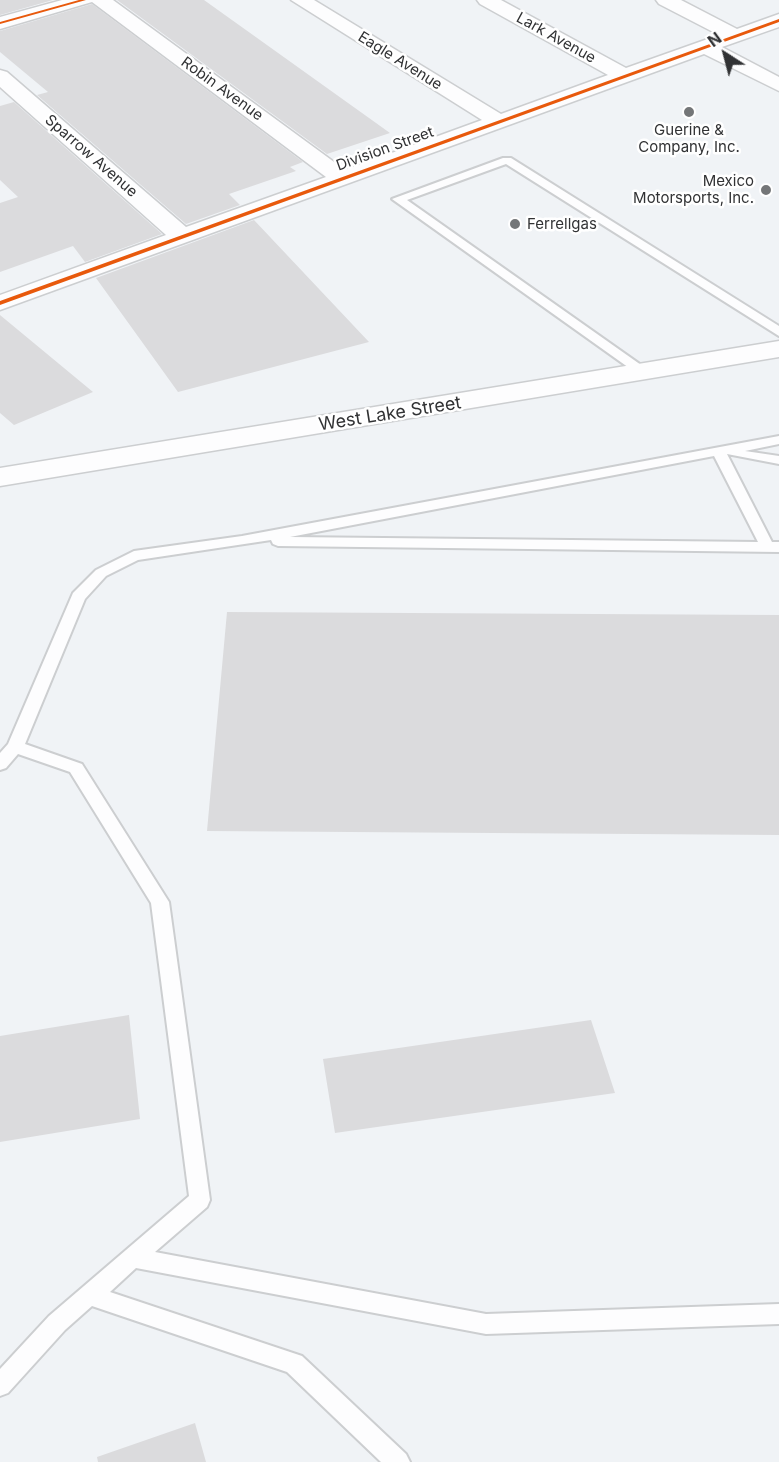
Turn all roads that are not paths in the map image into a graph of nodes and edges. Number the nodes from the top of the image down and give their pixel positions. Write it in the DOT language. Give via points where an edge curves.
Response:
graph roads {
  1 [pos="101,0"];
  2 [pos="301,0"];
  3 [pos="487,0"];
  4 [pos="666,0"];
  5 [pos="78,1"];
  6 [pos="779,20"];
  7 [pos="0,23"];
  8 [pos="736,36"];
  9 [pos="706,47"];
  10 [pos="0,75"];
  11 [pos="625,76"];
  12 [pos="779,85"];
  13 [pos="500,122"];
  14 [pos="343,179"];
  15 [pos="183,237"];
  16 [pos="0,303"];
  17 [pos="779,332"];
  18 [pos="779,349"];
  19 [pos="645,372"];
  20 [pos="779,440"];
  21 [pos="718,451"];
  22 [pos="779,460"];
  23 [pos="0,477"];
  24 [pos="242,541"];
  25 [pos="773,547"];
  26 [pos="15,747"];
  27 [pos="0,764"];
  28 [pos="134,1258"];
  29 [pos="89,1295"];
  30 [pos="779,1314"];
  31 [pos="0,1385"];
  32 [pos="398,1462"];
  1 -- 14 [label="street, Robin Avenue"];
  2 -- 13 [label="street, Eagle Avenue"];
  3 -- 11 [label="street, Lark Avenue"];
  4 -- 8 [label="street"];
  5 -- 7 [label="street"];
  6 -- 8 [label="street, Division Street"];
  8 -- 9 [label="street, Division Street"];
  9 -- 11 [label="street, Division Street"];
  9 -- 12 [label="street"];
  10 -- 15 [label="street, Sparrow Avenue"];
  11 -- 13 [label="street, Division Street"];
  13 -- 14 [label="street, Division Street"];
  14 -- 15 [label="street, Division Street"];
  15 -- 16 [label="street, Division Street"];
  17 -- 19 [label="lane" via="507,160 398,199"];
  18 -- 19 [label="street, West Lake Street"];
  19 -- 23 [label="street, West Lake Street"];
  20 -- 21 [label="lane"];
  21 -- 22 [label="lane"];
  21 -- 24 [label="lane"];
  21 -- 25 [label="lane"];
  24 -- 25 [label="lane"];
  24 -- 26 [label="lane" via="134,556 101,573 78,597"];
  26 -- 27 [label="lane"];
  26 -- 28 [label="lane" via="76,768 160,902 200,1200"];
  28 -- 29 [label="lane"];
  28 -- 30 [label="lane" via="486,1324"];
  29 -- 31 [label="lane" via="57,1323"];
  29 -- 32 [label="lane" via="294,1364"];
}
